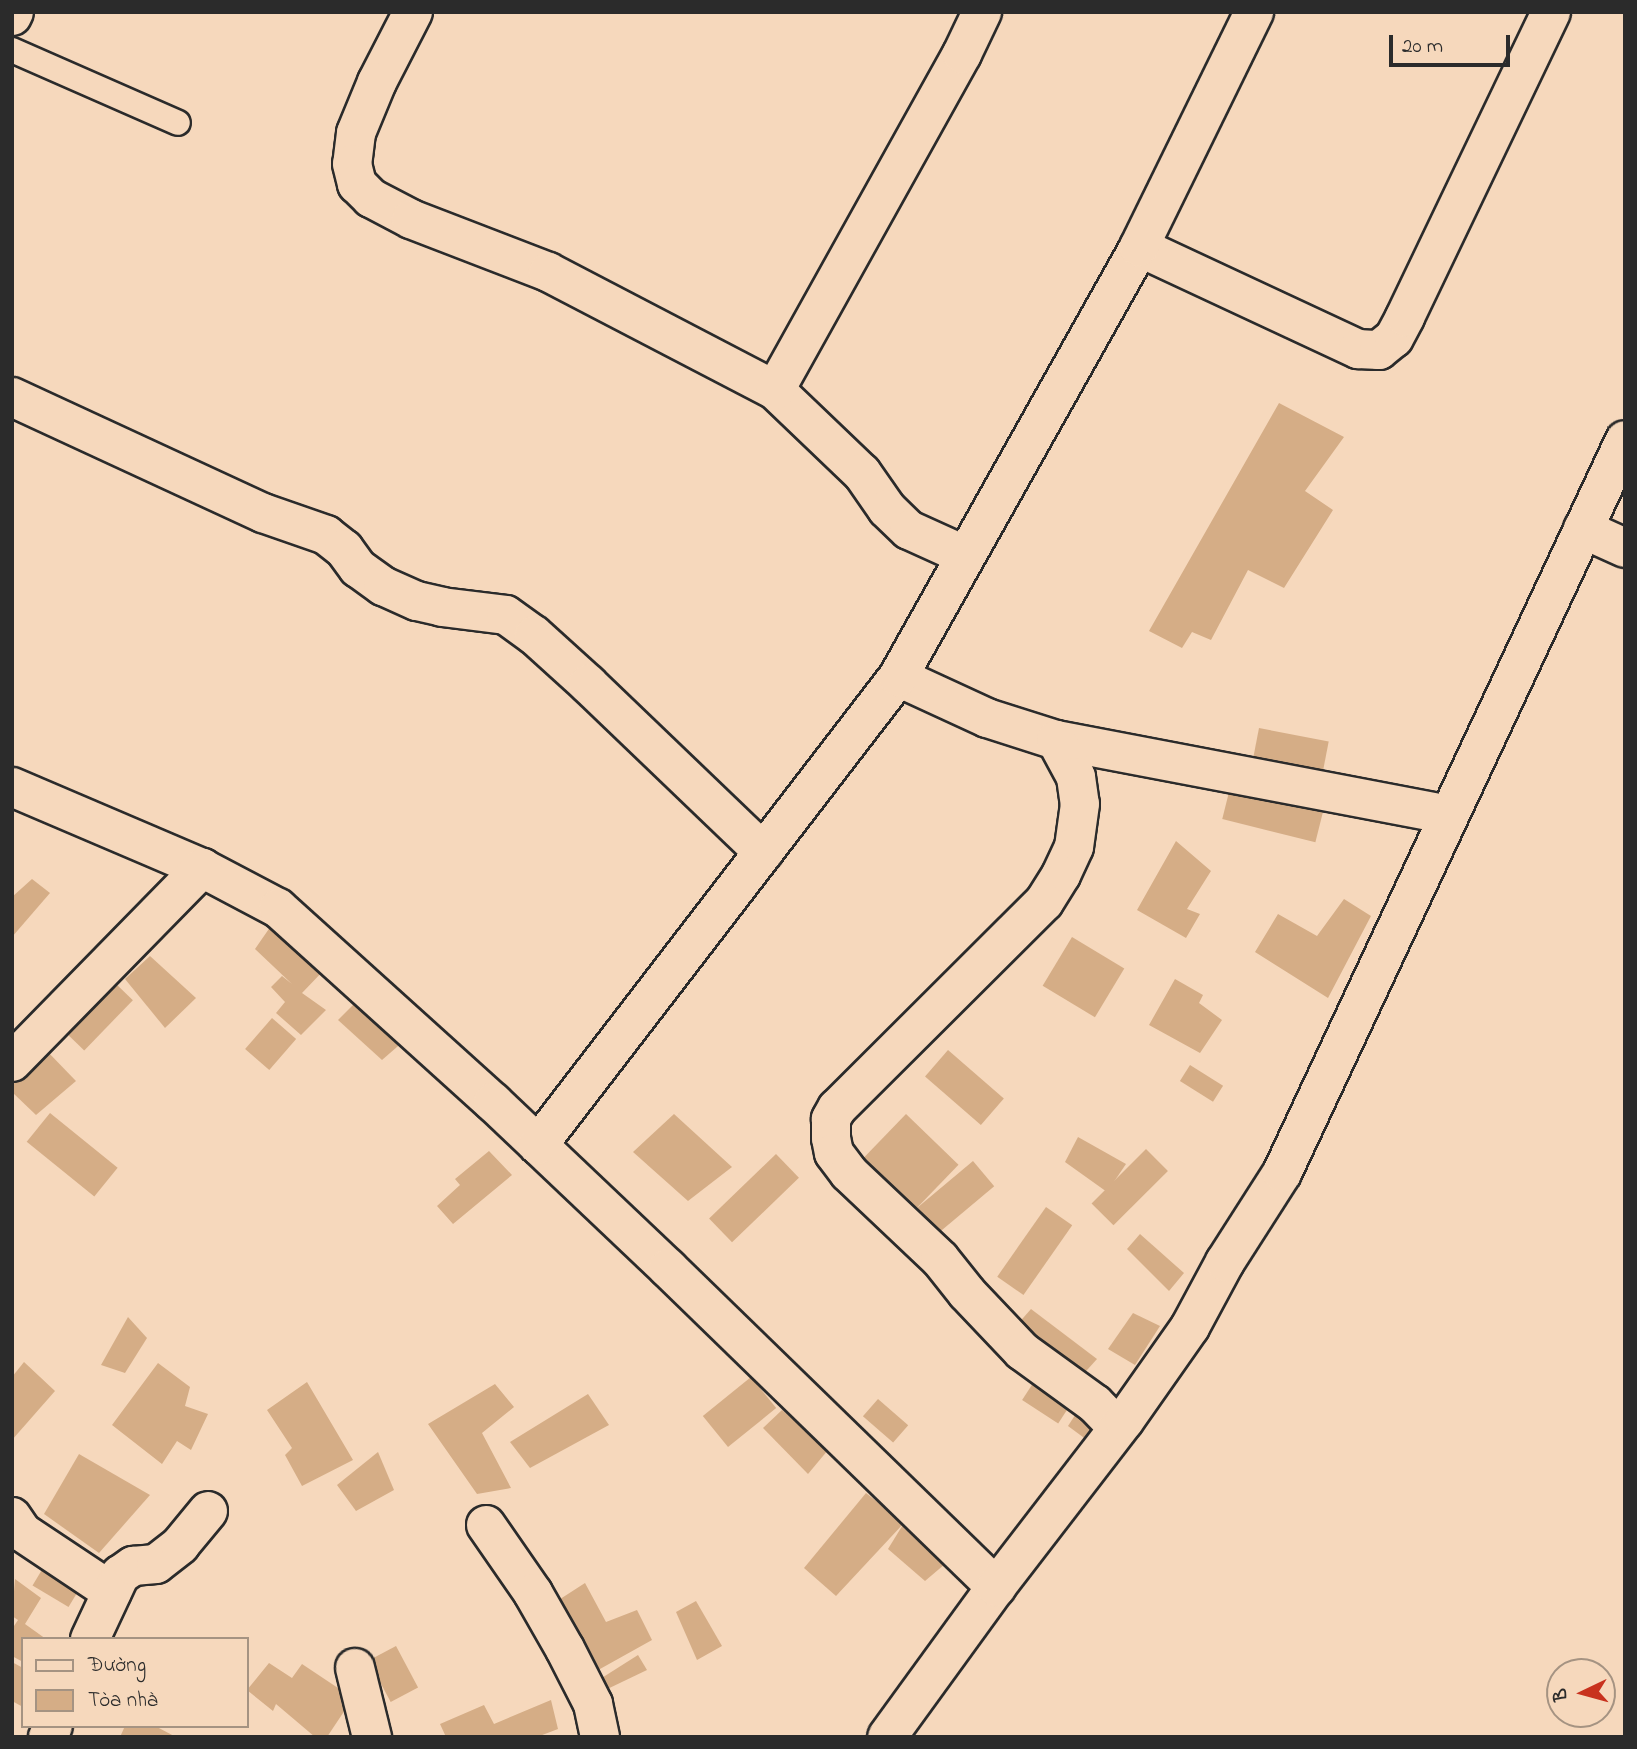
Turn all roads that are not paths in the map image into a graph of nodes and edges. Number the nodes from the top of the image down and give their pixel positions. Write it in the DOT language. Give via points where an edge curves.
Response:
graph roads {
  1 [pos="413,12"];
  2 [pos="982,12"];
  3 [pos="1254,12"];
  4 [pos="1551,12"];
  5 [pos="12,50"];
  6 [pos="178,123"];
  7 [pos="1139,247"];
  8 [pos="775,390"];
  9 [pos="12,397"];
  10 [pos="1625,440"];
  11 [pos="1583,529"];
  12 [pos="1625,548"];
  13 [pos="964,555"];
  14 [pos="898,677"];
  15 [pos="1056,740"];
  16 [pos="12,787"];
  17 [pos="1450,815"];
  18 [pos="763,852"];
  19 [pos="202,868"];
  20 [pos="12,1062"];
  21 [pos="538,1145"];
  22 [pos="1118,1428"];
  23 [pos="208,1511"];
  24 [pos="12,1517"];
  25 [pos="486,1525"];
  26 [pos="996,1587"];
  27 [pos="112,1592"];
  28 [pos="91,1637"];
  29 [pos="355,1668"];
  30 [pos="372,1737"];
  31 [pos="600,1737"];
  32 [pos="887,1737"];
  1 -- 8 [label="street" via="356,133 352,164 357,184 371,198 411,219 548,272"];
  2 -- 8 [label="street"];
  3 -- 7 [label="street"];
  4 -- 7 [label="street" via="1405,317 1394,338 1378,350 1357,349"];
  5 -- 6 [label="lane"];
  7 -- 13 [label="street"];
  8 -- 13 [label="street" via="862,473 887,509 909,530"];
  9 -- 18 [label="street" via="263,513 326,535 383,586 442,607 506,615 588,684"];
  10 -- 11 [label="street"];
  11 -- 12 [label="street"];
  11 -- 17 [label="street"];
  13 -- 14 [label="street"];
  14 -- 15 [label="street" via="987,718"];
  14 -- 18 [label="street"];
  15 -- 17 [label="street"];
  15 -- 22 [label="street" via="1076,777 1080,804 1074,847 1061,875 1044,902 837,1108 831,1119 831,1138 834,1153 849,1173 940,1259 1013,1342 1095,1404"];
  16 -- 19 [label="street"];
  17 -- 22 [label="street" via="1282,1173 1190,1326"];
  18 -- 21 [label="street"];
  19 -- 20 [label="street"];
  19 -- 21 [label="street" via="278,908"];
  21 -- 26 [label="street"];
  22 -- 26 [label="street"];
  23 -- 27 [label="street" via="180,1545 156,1564 127,1570"];
  24 -- 27 [label="street" via="22,1532"];
  25 -- 31 [label="street" via="565,1649 593,1704"];
  26 -- 32 [label="street"];
  27 -- 28 [label="street"];
  29 -- 30 [label="street"];
}
